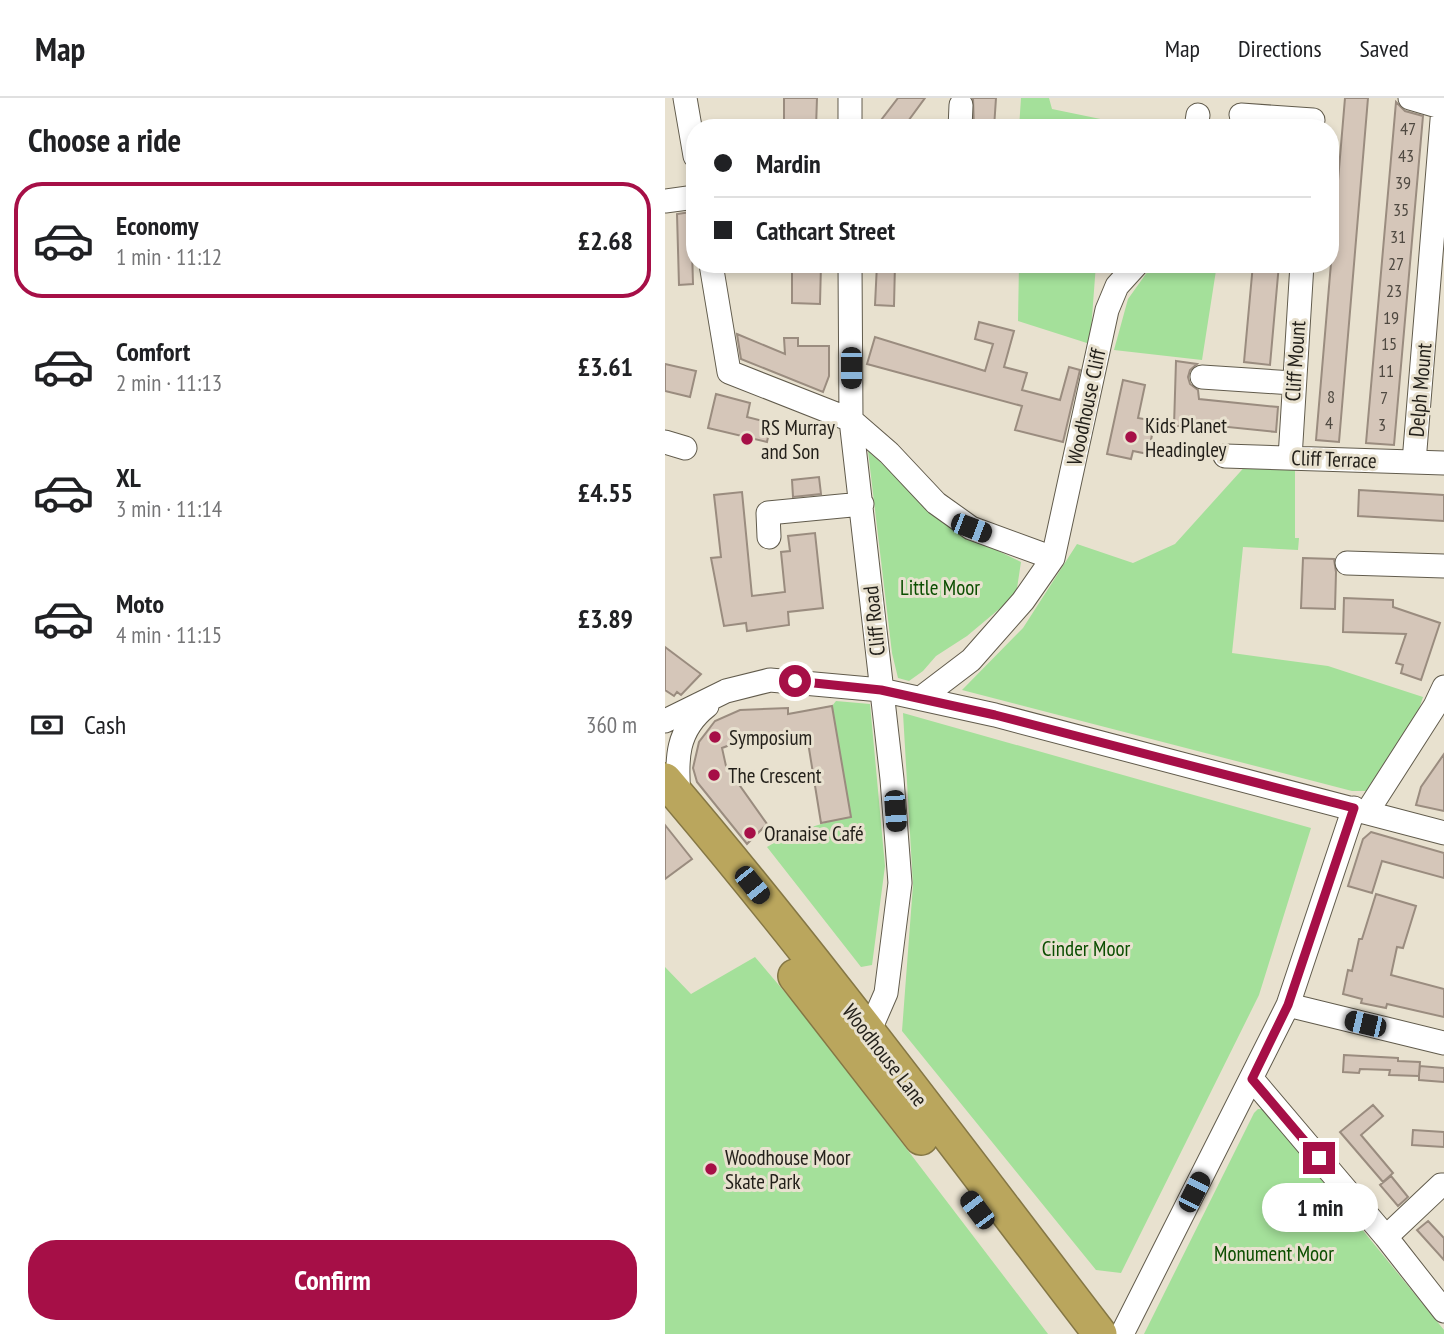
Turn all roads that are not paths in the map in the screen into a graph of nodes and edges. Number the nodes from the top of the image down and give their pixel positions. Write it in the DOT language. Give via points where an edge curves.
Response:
graph roads {
  1 [pos="685,98"];
  2 [pos="850,98"];
  3 [pos="1410,98"];
  4 [pos="1444,108"];
  5 [pos="1241,115"];
  6 [pos="1313,115"];
  7 [pos="689,119"];
  8 [pos="850,119"];
  9 [pos="686,198"];
  10 [pos="665,201"];
  11 [pos="713,273"];
  12 [pos="850,273"];
  13 [pos="1129,273"];
  14 [pos="1301,273"];
  15 [pos="1202,377"];
  16 [pos="1293,383"];
  17 [pos="851,419"];
  18 [pos="1225,456"];
  19 [pos="1290,458"];
  20 [pos="1414,461"];
  21 [pos="1444,463"];
  22 [pos="862,504"];
  23 [pos="769,537"];
  24 [pos="1053,558"];
  25 [pos="1347,563"];
  26 [pos="1444,566"];
  27 [pos="1444,687"];
  28 [pos="881,690"];
  29 [pos="726,691"];
  30 [pos="921,698"];
  31 [pos="665,721"];
  32 [pos="670,793"];
  33 [pos="1360,810"];
  34 [pos="1444,833"];
  35 [pos="1288,1005"];
  36 [pos="860,1041"];
  37 [pos="1444,1043"];
  38 [pos="1252,1079"];
  39 [pos="1444,1185"];
  40 [pos="1385,1237"];
  41 [pos="1444,1311"];
  42 [pos="1071,1334"];
  43 [pos="1100,1334"];
  44 [pos="1122,1334"];
  1 -- 7 [label="street"];
  2 -- 8 [label="street"];
  3 -- 4 [label="street"];
  4 -- 20 [label="street, Delph Mount"];
  5 -- 6 [label="street"];
  9 -- 10 [label="street"];
  11 -- 17 [label="street" via="729,372"];
  12 -- 17 [label="street, Cliff Road"];
  13 -- 24 [label="street, Woodhouse Cliff" via="1117,286 1107,310"];
  14 -- 16 [label="street, Cliff Mount"];
  15 -- 16 [label="street"];
  16 -- 19 [label="street, Cliff Mount"];
  17 -- 22 [label="street, Cliff Road"];
  17 -- 24 [label="street" via="936,503 971,528"];
  18 -- 19 [label="street, Cliff Terrace"];
  19 -- 20 [label="street, Cliff Terrace"];
  20 -- 21 [label="street, Cliff Terrace"];
  22 -- 23 [label="street" via="768,513"];
  22 -- 28 [label="street, Cliff Road"];
  24 -- 30 [label="street, Woodhouse Cliff" via="1023,601 971,660"];
  25 -- 26 [label="street"];
  27 -- 33 [label="street"];
  28 -- 29 [label="street" via="770,680"];
  28 -- 30 [label="street"];
  28 -- 36 [label="street, Cliff Road" via="900,884 886,993"];
  29 -- 31 [label="street"];
  29 -- 32 [label="street" via="684,730"];
  30 -- 33 [label="street"];
  32 -- 36 [label="highway, Woodhouse Lane" via="715,837"];
  33 -- 34 [label="street"];
  33 -- 35 [label="street"];
  35 -- 37 [label="street"];
  35 -- 38 [label="street"];
  36 -- 42 [label="highway, Woodhouse Lane"];
  36 -- 43 [label="highway, Woodhouse Lane"];
  38 -- 40 [label="street"];
  38 -- 44 [label="street"];
  39 -- 40 [label="street"];
  40 -- 41 [label="street"];
}
